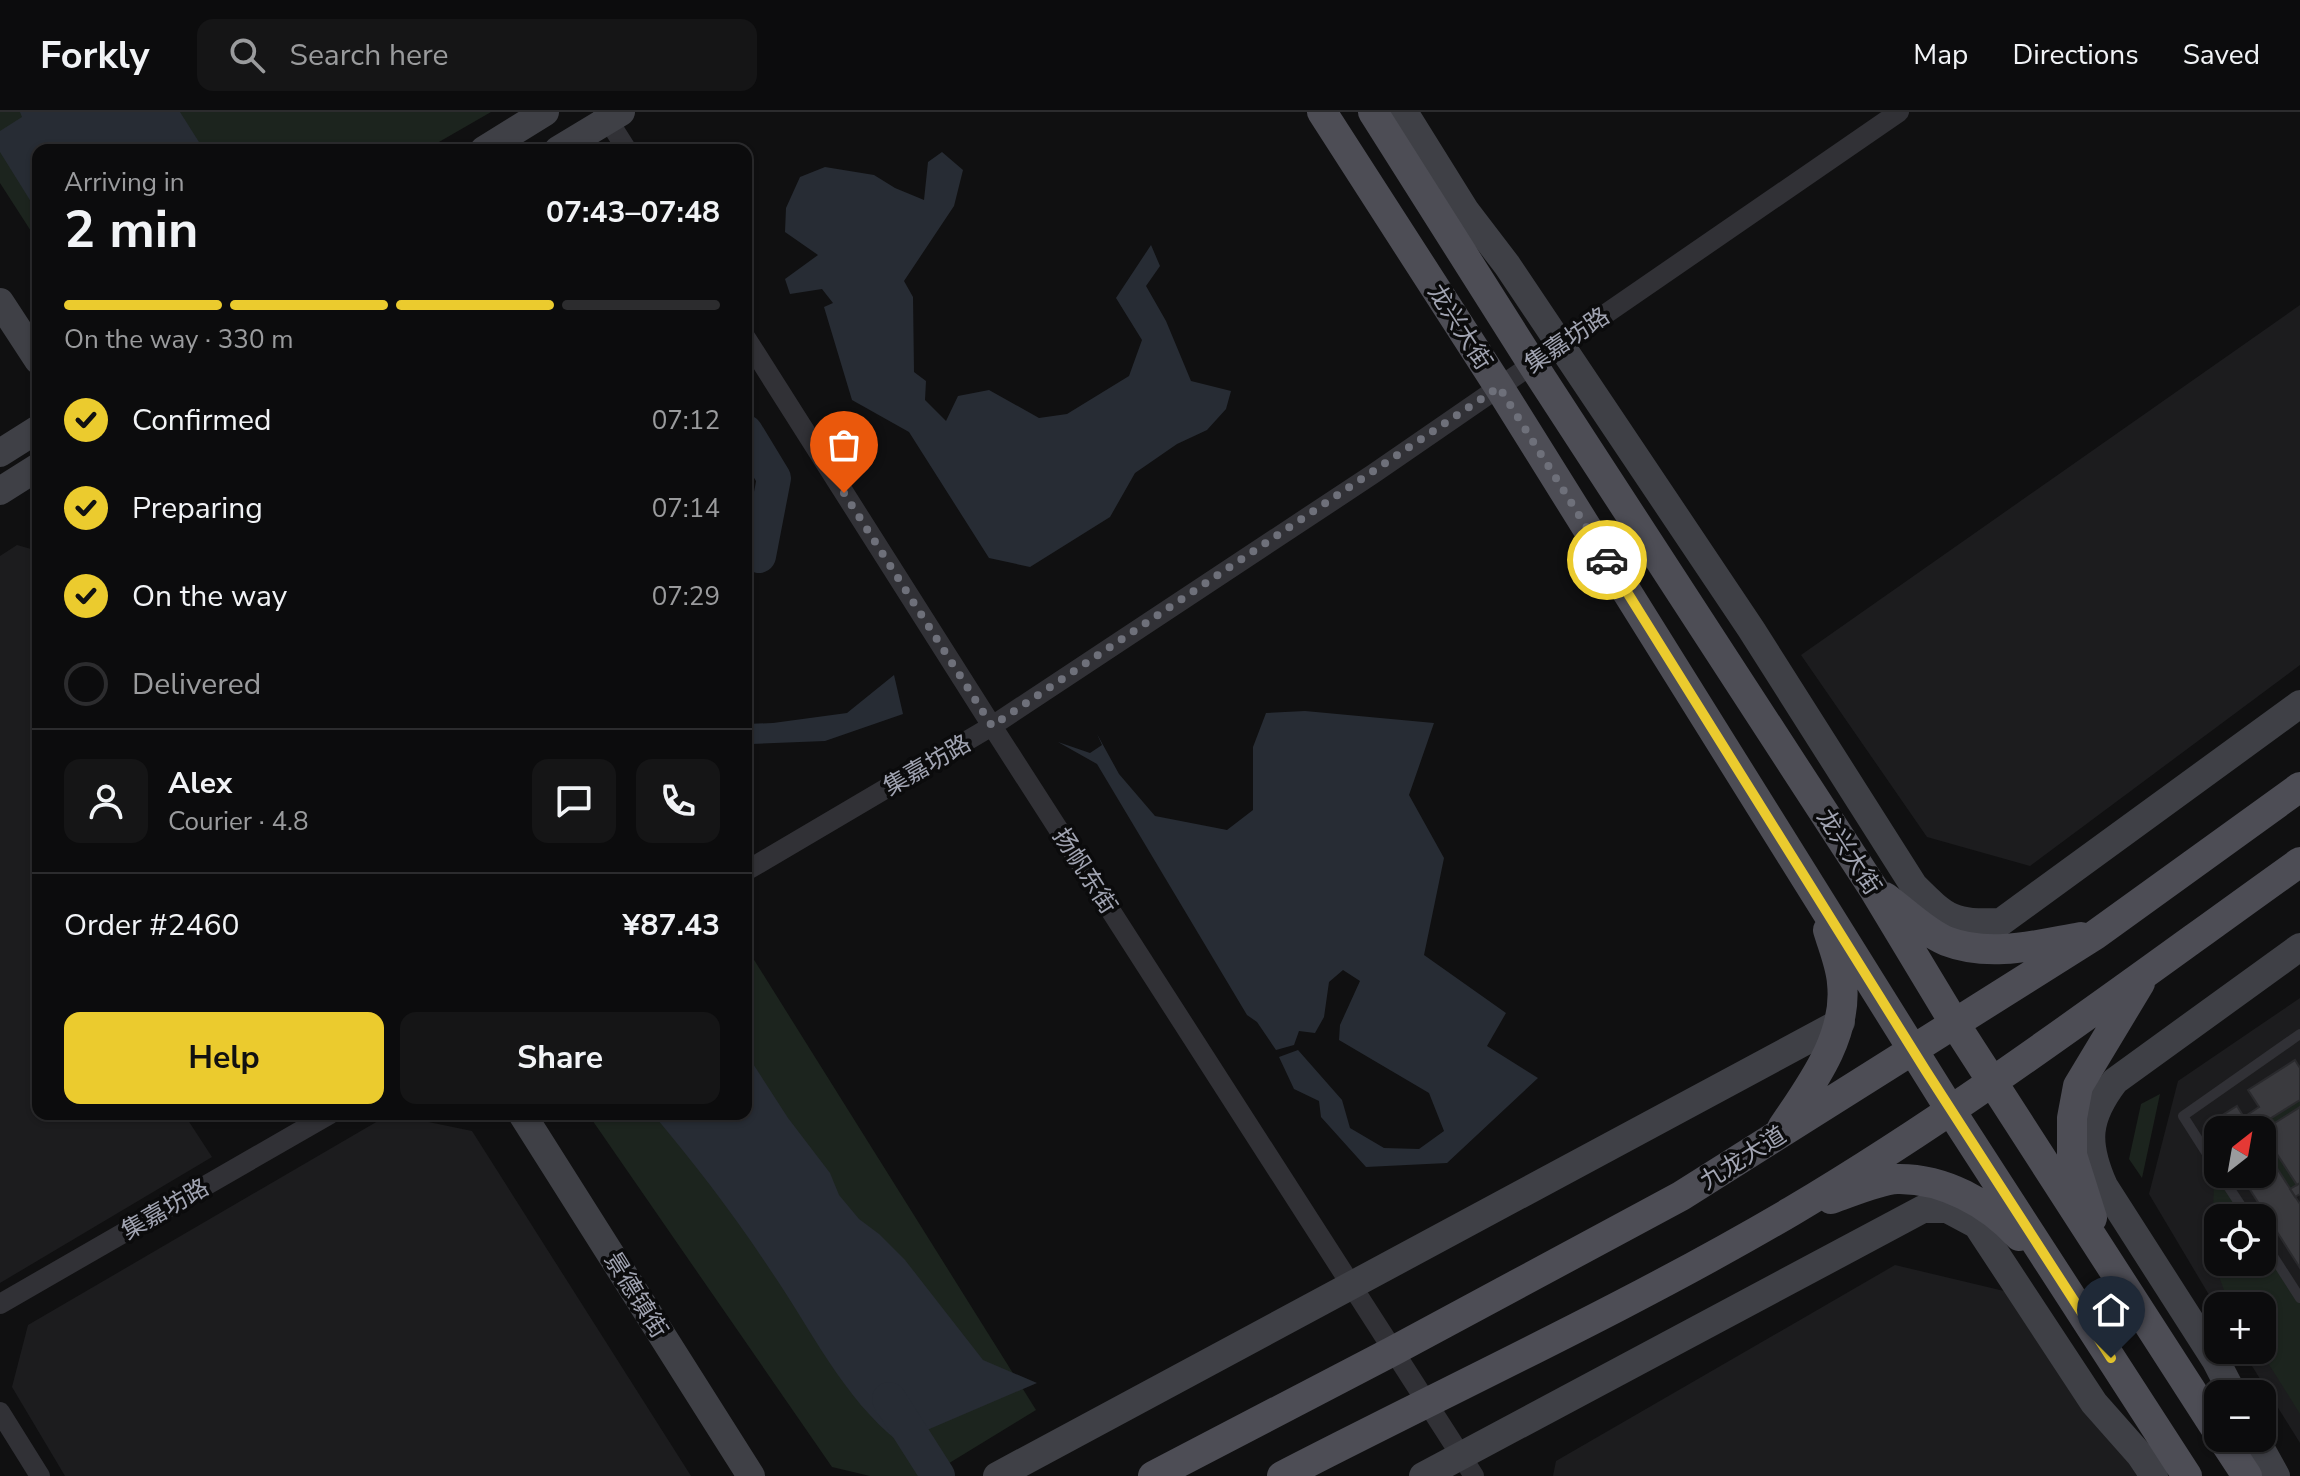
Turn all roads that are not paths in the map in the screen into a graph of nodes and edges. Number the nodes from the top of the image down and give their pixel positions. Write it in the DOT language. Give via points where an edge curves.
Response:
graph roads {
  1 [pos="545,112"];
  2 [pos="1322,112"];
  3 [pos="1373,112"];
  4 [pos="1404,112"];
  5 [pos="1899,112"];
  6 [pos="611,115"];
  7 [pos="494,144"];
  8 [pos="567,144"];
  9 [pos="624,144"];
  10 [pos="0,302"];
  11 [pos="1561,345"];
  12 [pos="752,347"];
  13 [pos="32,351"];
  14 [pos="1533,365"];
  15 [pos="1499,387"];
  16 [pos="32,433"];
  17 [pos="0,453"];
  18 [pos="32,471"];
  19 [pos="0,491"];
  20 [pos="2300,704"];
  21 [pos="992,726"];
  22 [pos="2300,787"];
  23 [pos="2300,862"];
  24 [pos="752,867"];
  25 [pos="1873,888"];
  26 [pos="1819,897"];
  27 [pos="2095,935"];
  28 [pos="1968,936"];
  29 [pos="2300,947"];
  30 [pos="2146,971"];
  31 [pos="1841,1022"];
  32 [pos="1955,1024"];
  33 [pos="2300,1034"];
  34 [pos="1913,1051"];
  35 [pos="1992,1082"];
  36 [pos="1951,1111"];
  37 [pos="320,1120"];
  38 [pos="526,1120"];
  39 [pos="1776,1137"];
  40 [pos="2204,1149"];
  41 [pos="1791,1211"];
  42 [pos="2104,1255"];
  43 [pos="2276,1261"];
  44 [pos="1351,1285"];
  45 [pos="2066,1287"];
  46 [pos="2300,1298"];
  47 [pos="0,1304"];
  48 [pos="1393,1351"];
  49 [pos="2226,1380"];
  50 [pos="1425,1402"];
  51 [pos="2204,1410"];
  52 [pos="0,1412"];
  53 [pos="2231,1452"];
  54 [pos="2263,1452"];
  55 [pos="1468,1466"];
  56 [pos="40,1476"];
  57 [pos="751,1476"];
  58 [pos="997,1476"];
  59 [pos="1153,1476"];
  60 [pos="1282,1476"];
  61 [pos="1423,1476"];
  62 [pos="2154,1476"];
  63 [pos="2187,1476"];
  64 [pos="2247,1476"];
  65 [pos="2276,1476"];
  1 -- 7 [label="main road"];
  2 -- 15 [label="main road, 龙兴大街"];
  3 -- 14 [label="main road, 龙兴大街"];
  4 -- 11 [label="main road" via="1465,210"];
  5 -- 11 [label="street, 集嘉坊路"];
  6 -- 8 [label="main road"];
  6 -- 9 [label="street"];
  10 -- 13 [label="main road"];
  11 -- 14 [label="street, 集嘉坊路"];
  11 -- 28 [label="main road" via="1914,886"];
  12 -- 21 [label="street, 扬帆东街"];
  14 -- 15 [label="street, 集嘉坊路"];
  14 -- 25 [label="main road, 龙兴大街"];
  15 -- 21 [label="street, 集嘉坊路"];
  15 -- 26 [label="main road, 龙兴大街"];
  16 -- 17 [label="main road"];
  18 -- 19 [label="main road"];
  20 -- 28 [label="main road" via="2001,922"];
  21 -- 24 [label="street, 集嘉坊路"];
  21 -- 44 [label="street, 扬帆东街"];
  22 -- 27 [label="main road, 九龙大道"];
  23 -- 30 [label="main road"];
  25 -- 28 [label="main road" via="1943,940"];
  25 -- 32 [label="main road, 龙兴大街"];
  26 -- 31 [label="main road" via="1842,983"];
  26 -- 34 [label="main road, 龙兴大街"];
  27 -- 28 [label="main road" via="1994,951"];
  27 -- 32 [label="main road, 九龙大道"];
  29 -- 49 [label="main road" via="2115,1081 2092,1126 2091,1157 2104,1186"];
  30 -- 35 [label="main road"];
  30 -- 42 [label="main road" via="2078,1086 2072,1118 2072,1155"];
  31 -- 39 [label="main road" via="1817,1077"];
  31 -- 44 [label="main road"];
  32 -- 34 [label="main road, 九龙大道"];
  32 -- 35 [label="main road, 龙兴大街"];
  33 -- 40 [label="lane" via="2183,1116"];
  34 -- 36 [label="main road, 龙兴大街"];
  34 -- 39 [label="main road, 九龙大道"];
  35 -- 36 [label="main road"];
  35 -- 42 [label="main road, 龙兴大街"];
  36 -- 41 [label="main road"];
  36 -- 45 [label="main road, 龙兴大街"];
  37 -- 47 [label="street, 集嘉坊路"];
  38 -- 57 [label="main road, 景德镇街"];
  39 -- 48 [label="main road, 九龙大道" via="1681,1196"];
  41 -- 45 [label="main road" via="1895,1179 1946,1186 2001,1216"];
  41 -- 50 [label="main road"];
  42 -- 51 [label="main road, 龙兴大街"];
  43 -- 46 [label="lane"];
  44 -- 48 [label="street, 扬帆东街"];
  44 -- 58 [label="main road"];
  45 -- 63 [label="main road, 龙兴大街"];
  48 -- 50 [label="street, 扬帆东街"];
  48 -- 59 [label="main road, 九龙大道"];
  50 -- 55 [label="street, 扬帆东街"];
  50 -- 60 [label="main road"];
  52 -- 56 [label="street"];
  53 -- 64 [label="main road"];
  54 -- 65 [label="main road"];
  55 -- 61 [label="main road"];
  55 -- 62 [label="main road" via="1923,1209 1947,1209 1977,1225 2094,1403"];
}
